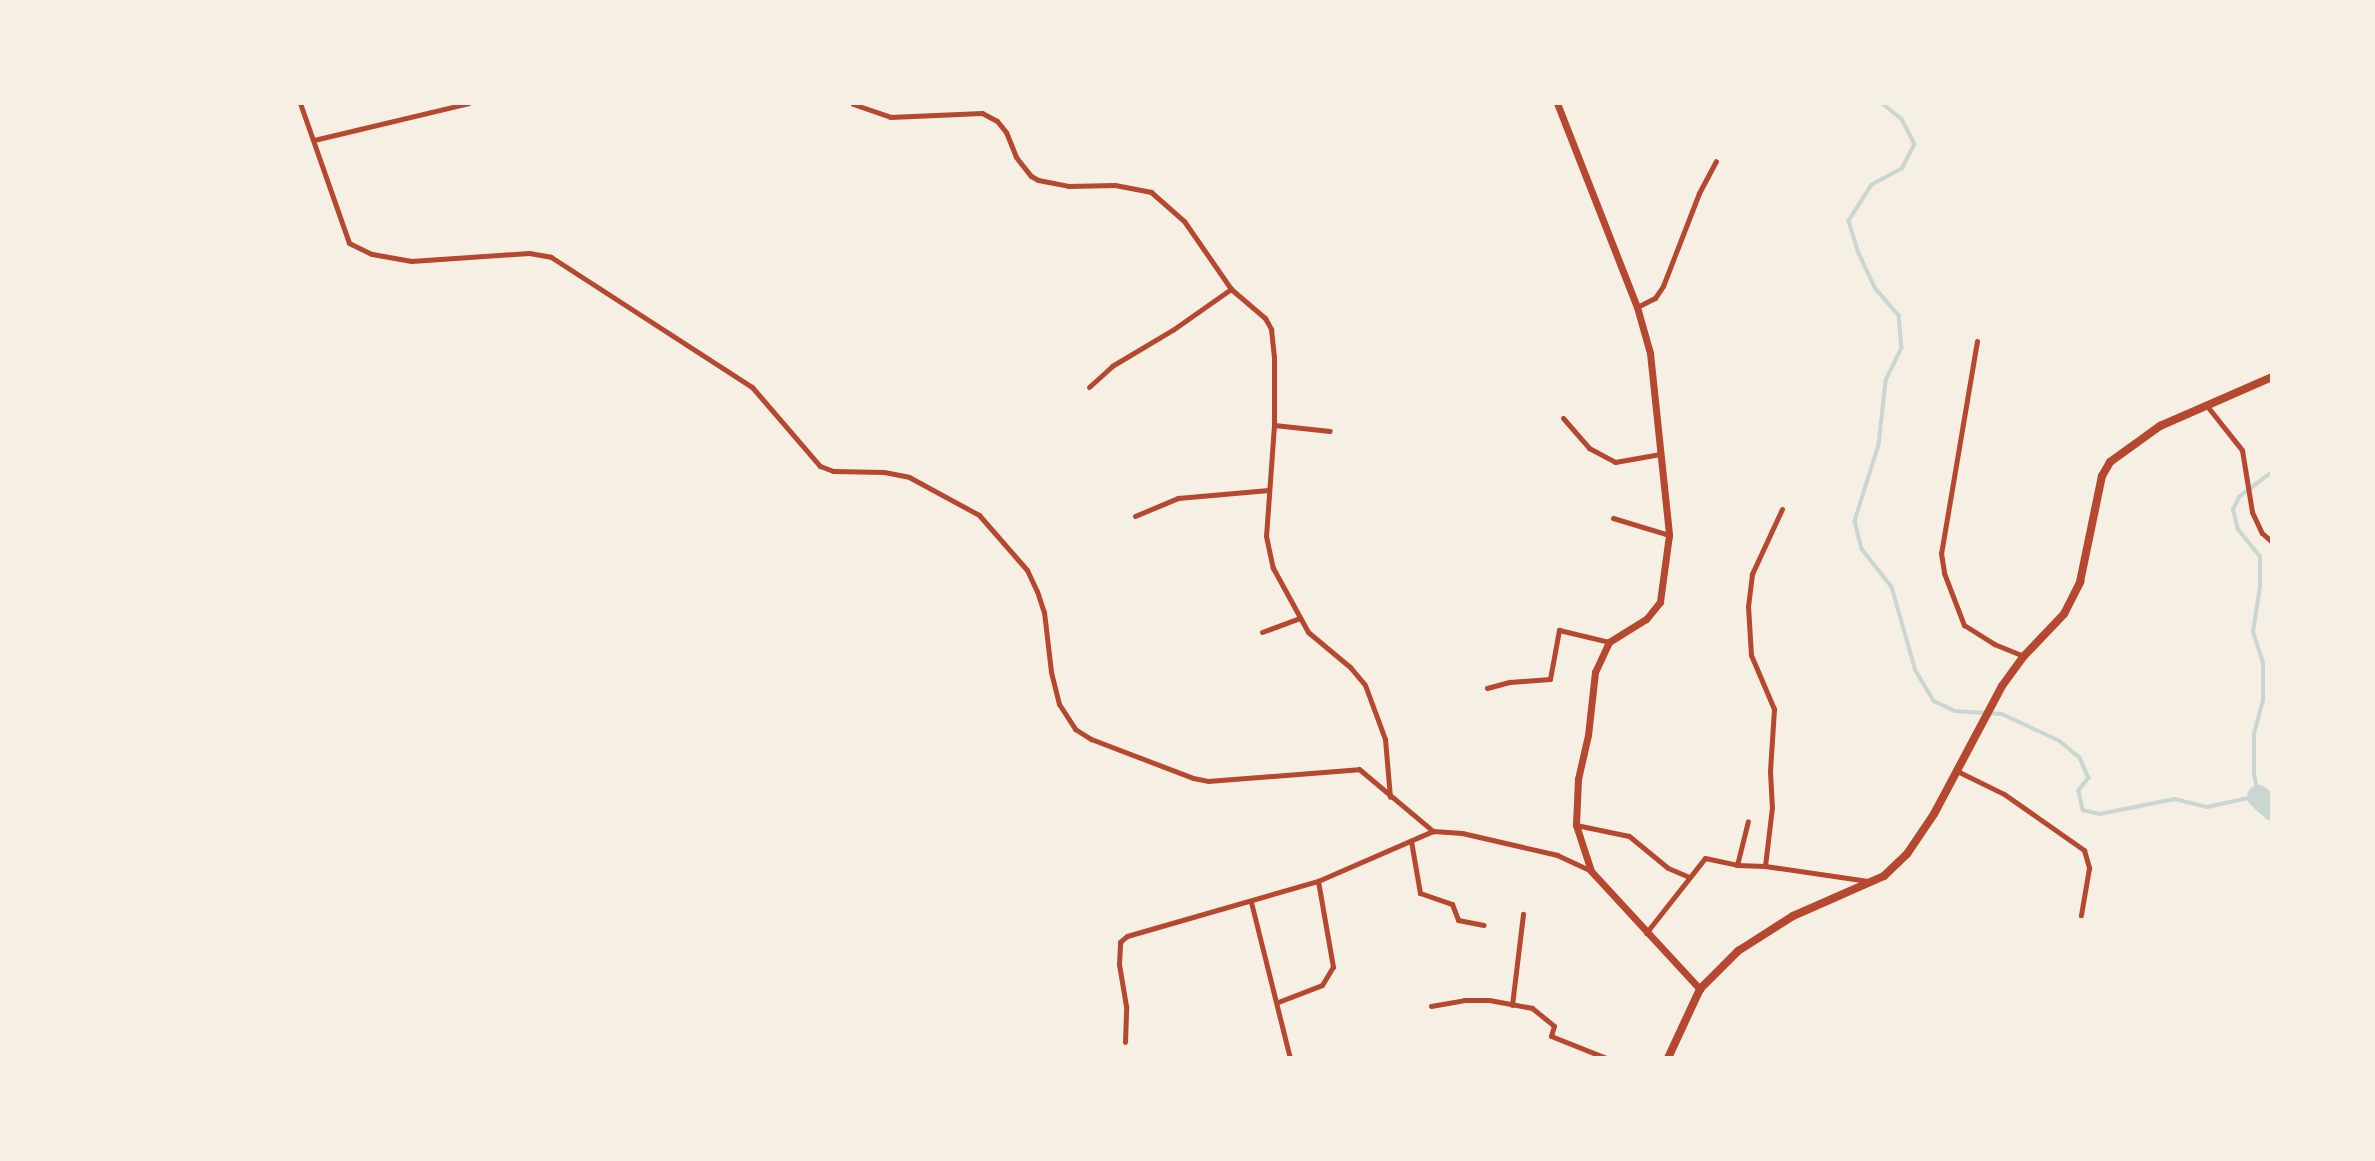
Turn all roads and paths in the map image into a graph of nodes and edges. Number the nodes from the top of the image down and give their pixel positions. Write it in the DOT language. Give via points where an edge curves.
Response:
graph roads {
  1 [pos="310,103"];
  2 [pos="469,103"];
  3 [pos="1558,103"];
  4 [pos="853,104"];
  5 [pos="302,106"];
  6 [pos="314,140"];
  7 [pos="1716,161"];
  8 [pos="1231,289"];
  9 [pos="1637,307"];
  10 [pos="1978,341"];
  11 [pos="2272,377"];
  12 [pos="1089,387"];
  13 [pos="2207,406"];
  14 [pos="1563,418"];
  15 [pos="1274,425"];
  16 [pos="1330,431"];
  17 [pos="1660,454"];
  18 [pos="1269,490"];
  19 [pos="1782,509"];
  20 [pos="1135,516"];
  21 [pos="1613,519"];
  22 [pos="1670,535"];
  23 [pos="2272,542"];
  24 [pos="1300,618"];
  25 [pos="1262,632"];
  26 [pos="1609,642"];
  27 [pos="2024,656"];
  28 [pos="1487,688"];
  29 [pos="1957,771"];
  30 [pos="1390,797"];
  31 [pos="1748,821"];
  32 [pos="1576,825"];
  33 [pos="1433,831"];
  34 [pos="1411,841"];
  35 [pos="1737,865"];
  36 [pos="1765,866"];
  37 [pos="1591,871"];
  38 [pos="1689,877"];
  39 [pos="1318,881"];
  40 [pos="1871,881"];
  41 [pos="1251,902"];
  42 [pos="1522,914"];
  43 [pos="2081,915"];
  44 [pos="1484,925"];
  45 [pos="1646,933"];
  46 [pos="1700,989"];
  47 [pos="1278,1002"];
  48 [pos="1512,1005"];
  49 [pos="1432,1006"];
  50 [pos="1125,1042"];
  51 [pos="1290,1058"];
  52 [pos="1606,1058"];
  53 [pos="1668,1058"];
  1 -- 5 [label="street"];
  2 -- 6 [label="street"];
  3 -- 9 [label="street"];
  4 -- 8 [label="street" via="890,117 982,113 997,121 1016,157 1038,180 1151,192 1184,221"];
  5 -- 6 [label="street"];
  6 -- 30 [label="street" via="349,243 372,254 411,261 517,254 551,257 752,387 820,466 909,477 979,514 1027,570 1044,612 1059,704 1075,729 1091,739 1193,778 1224,781 1355,768 1363,770"];
  7 -- 9 [label="street" via="1663,286 1655,298"];
  8 -- 12 [label="street" via="1112,366"];
  8 -- 15 [label="street" via="1259,311 1271,329"];
  9 -- 17 [label="street" via="1650,352"];
  10 -- 27 [label="street" via="1941,553 1964,625"];
  11 -- 13 [label="main road"];
  13 -- 23 [label="street" via="2242,450 2252,512"];
  13 -- 27 [label="main road" via="2142,437 2110,462 2102,476 2080,582 2064,614"];
  14 -- 17 [label="street" via="1589,449 1615,461"];
  15 -- 16 [label="street"];
  15 -- 18 [label="street"];
  17 -- 22 [label="street"];
  18 -- 20 [label="street" via="1178,498"];
  18 -- 24 [label="street" via="1269,553"];
  19 -- 36 [label="street" via="1752,574 1748,606 1751,655 1774,709 1772,807"];
  21 -- 22 [label="street"];
  22 -- 26 [label="street" via="1660,602 1646,619"];
  24 -- 25 [label="street"];
  24 -- 30 [label="street" via="1308,632 1364,685 1385,739"];
  26 -- 28 [label="street" via="1559,630 1550,679"];
  26 -- 32 [label="street" via="1595,672 1578,779"];
  27 -- 29 [label="main road" via="1987,708"];
  29 -- 40 [label="main road" via="1907,854 1891,871"];
  29 -- 43 [label="street" via="2004,794 2084,850 2089,868"];
  30 -- 33 [label="street"];
  31 -- 35 [label="street"];
  32 -- 37 [label="street"];
  32 -- 38 [label="street" via="1629,836 1668,868"];
  33 -- 34 [label="street"];
  33 -- 37 [label="street" via="1462,833 1557,855"];
  34 -- 39 [label="street"];
  34 -- 44 [label="street" via="1420,893 1452,904 1458,920"];
  35 -- 36 [label="street"];
  35 -- 38 [label="street" via="1705,858"];
  36 -- 40 [label="street"];
  37 -- 45 [label="street"];
  38 -- 45 [label="street"];
  39 -- 41 [label="street"];
  39 -- 47 [label="street" via="1333,967 1322,985"];
  40 -- 46 [label="main road" via="1769,928"];
  41 -- 47 [label="street"];
  41 -- 50 [label="street" via="1133,932 1120,942"];
  42 -- 48 [label="street"];
  45 -- 46 [label="street"];
  46 -- 53 [label="main road"];
  47 -- 51 [label="street"];
  48 -- 49 [label="street" via="1464,1000"];
  48 -- 52 [label="street" via="1543,1014 1554,1026 1551,1035"];
}
